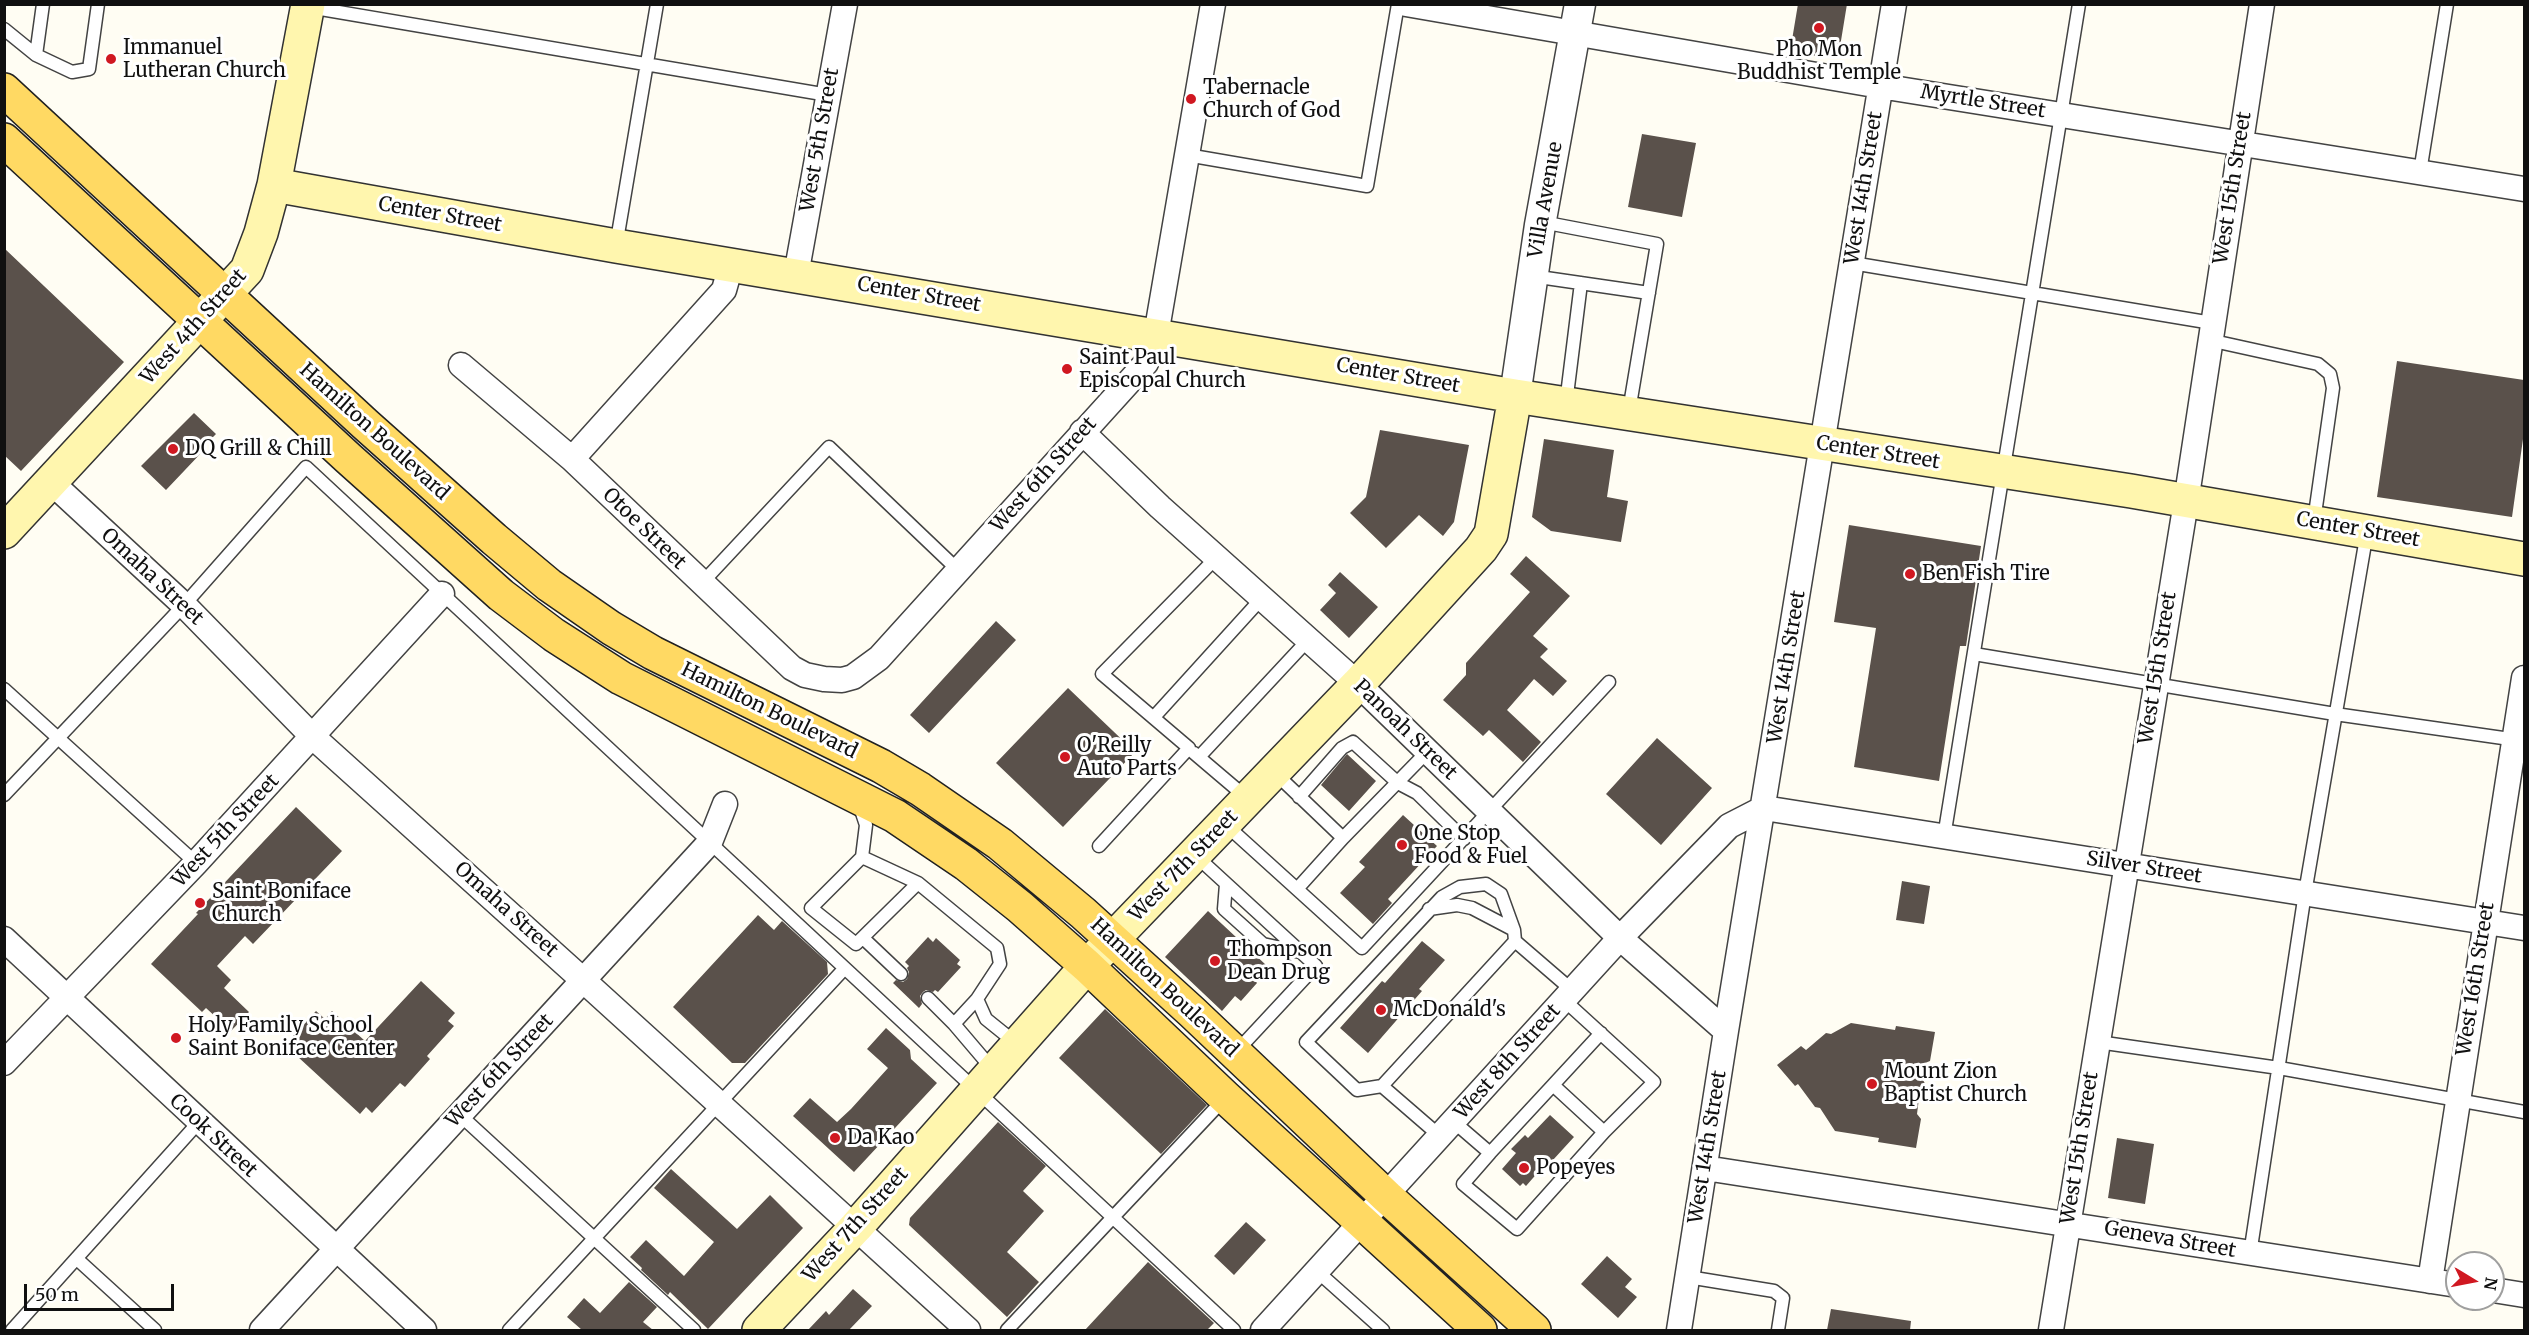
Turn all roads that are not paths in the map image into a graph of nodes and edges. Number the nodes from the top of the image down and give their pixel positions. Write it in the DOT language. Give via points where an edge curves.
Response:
graph roads {
  1 [pos="44,4"];
  2 [pos="98,4"];
  3 [pos="657,4"];
  4 [pos="845,4"];
  5 [pos="1213,4"];
  6 [pos="1398,4"];
  7 [pos="1407,4"];
  8 [pos="1894,4"];
  9 [pos="2079,4"];
  10 [pos="2262,4"];
  11 [pos="2447,4"];
  12 [pos="308,6"];
  13 [pos="1578,18"];
  14 [pos="4,28"];
  15 [pos="36,55"];
  16 [pos="645,66"];
  17 [pos="1880,86"];
  18 [pos="4,90"];
  19 [pos="828,95"];
  20 [pos="2061,114"];
  21 [pos="4,140"];
  22 [pos="2241,142"];
  23 [pos="1186,155"];
  24 [pos="2420,172"];
  25 [pos="274,185"];
  26 [pos="2524,189"];
  27 [pos="1542,222"];
  28 [pos="616,246"];
  29 [pos="1852,263"];
  30 [pos="731,265"];
  31 [pos="796,275"];
  32 [pos="1532,276"];
  33 [pos="1581,283"];
  34 [pos="1649,293"];
  35 [pos="2031,293"];
  36 [pos="225,295"];
  37 [pos="202,320"];
  38 [pos="2211,332"];
  39 [pos="1156,335"];
  40 [pos="461,365"];
  41 [pos="1515,396"];
  42 [pos="1566,403"];
  43 [pos="1628,414"];
  44 [pos="1082,432"];
  45 [pos="1823,444"];
  46 [pos="572,459"];
  47 [pos="2003,472"];
  48 [pos="51,482"];
  49 [pos="2186,502"];
  50 [pos="8,520"];
  51 [pos="2314,523"];
  52 [pos="2367,531"];
  53 [pos="1217,557"];
  54 [pos="2524,559"];
  55 [pos="958,570"];
  56 [pos="701,584"];
  57 [pos="442,594"];
  58 [pos="1262,598"];
  59 [pos="184,605"];
  60 [pos="1308,640"];
  61 [pos="1974,654"];
  62 [pos="2524,678"];
  63 [pos="833,680"];
  64 [pos="1609,682"];
  65 [pos="1358,684"];
  66 [pos="2155,684"];
  67 [pos="4,689"];
  68 [pos="2335,714"];
  69 [pos="1154,717"];
  70 [pos="313,737"];
  71 [pos="57,738"];
  72 [pos="2520,740"];
  73 [pos="1189,748"];
  74 [pos="1427,752"];
  75 [pos="1199,757"];
  76 [pos="1274,771"];
  77 [pos="1398,783"];
  78 [pos="4,795"];
  79 [pos="857,797"];
  80 [pos="1299,797"];
  81 [pos="1363,797"];
  82 [pos="1248,800"];
  83 [pos="725,804"];
  84 [pos="1373,806"];
  85 [pos="1764,808"];
  86 [pos="1490,813"];
  87 [pos="1224,824"];
  88 [pos="1944,837"];
  89 [pos="1343,838"];
  90 [pos="1464,839"];
  91 [pos="710,843"];
  92 [pos="1099,846"];
  93 [pos="1195,855"];
  94 [pos="862,856"];
  95 [pos="196,862"];
  96 [pos="2125,865"];
  97 [pos="918,883"];
  98 [pos="1226,884"];
  99 [pos="1297,889"];
  100 [pos="2305,893"];
  101 [pos="1429,909"];
  102 [pos="2486,922"];
  103 [pos="2524,928"];
  104 [pos="1514,936"];
  105 [pos="862,938"];
  106 [pos="1620,938"];
  107 [pos="4,939"];
  108 [pos="1112,940"];
  109 [pos="1301,952"];
  110 [pos="1087,966"];
  111 [pos="844,969"];
  112 [pos="901,974"];
  113 [pos="584,981"];
  114 [pos="1568,996"];
  115 [pos="66,998"];
  116 [pos="928,998"];
  117 [pos="978,999"];
  118 [pos="954,1024"];
  119 [pos="1726,1031"];
  120 [pos="1601,1033"];
  121 [pos="2098,1042"];
  122 [pos="1018,1045"];
  123 [pos="1235,1053"];
  124 [pos="4,1063"];
  125 [pos="2279,1068"];
  126 [pos="986,1082"];
  127 [pos="1553,1085"];
  128 [pos="1382,1086"];
  129 [pos="1225,1097"];
  130 [pos="2457,1101"];
  131 [pos="718,1104"];
  132 [pos="2524,1112"];
  133 [pos="460,1115"];
  134 [pos="198,1123"];
  135 [pos="1447,1130"];
  136 [pos="1604,1132"];
  137 [pos="1490,1154"];
  138 [pos="1705,1168"];
  139 [pos="1387,1197"];
  140 [pos="1114,1217"];
  141 [pos="1364,1223"];
  142 [pos="2068,1223"];
  143 [pos="856,1227"];
  144 [pos="592,1239"];
  145 [pos="336,1250"];
  146 [pos="2250,1254"];
  147 [pos="78,1259"];
  148 [pos="1318,1272"];
  149 [pos="1688,1277"];
  150 [pos="2430,1281"];
  151 [pos="2445,1283"];
  152 [pos="2505,1292"];
  153 [pos="2524,1295"];
  154 [pos="12,1330"];
  155 [pos="155,1330"];
  156 [pos="262,1330"];
  157 [pos="423,1330"];
  158 [pos="510,1330"];
  159 [pos="694,1330"];
  160 [pos="759,1330"];
  161 [pos="968,1330"];
  162 [pos="1007,1330"];
  163 [pos="1234,1330"];
  164 [pos="1263,1330"];
  165 [pos="1383,1330"];
  166 [pos="1480,1330"];
  167 [pos="1534,1330"];
  168 [pos="1680,1330"];
  169 [pos="1778,1330"];
  170 [pos="2051,1330"];
  1 -- 15 [label="lane"];
  2 -- 15 [label="lane" via="89,69 72,72"];
  3 -- 16 [label="lane"];
  4 -- 19 [label="street, West 5th Street"];
  5 -- 23 [label="street, West 6th Street"];
  6 -- 23 [label="lane" via="1366,186"];
  7 -- 13 [label="street, Myrtle Street"];
  8 -- 17 [label="street, West 14th Street"];
  9 -- 20 [label="lane"];
  10 -- 22 [label="street, West 15th Street"];
  11 -- 24 [label="lane"];
  12 -- 16 [label="lane"];
  12 -- 25 [label="main road, West 4th Street"];
  13 -- 17 [label="street, Myrtle Street"];
  13 -- 27 [label="street, Villa Avenue"];
  14 -- 15 [label="lane"];
  16 -- 19 [label="lane"];
  16 -- 28 [label="lane"];
  17 -- 20 [label="street, Myrtle Street"];
  17 -- 29 [label="street, West 14th Street"];
  18 -- 36 [label="main road, Hamilton Boulevard"];
  19 -- 31 [label="street, West 5th Street"];
  20 -- 22 [label="street, Myrtle Street"];
  20 -- 35 [label="lane"];
  21 -- 37 [label="main road, Hamilton Boulevard"];
  22 -- 24 [label="street, Myrtle Street"];
  22 -- 38 [label="street, West 15th Street"];
  23 -- 39 [label="street, West 6th Street"];
  24 -- 26 [label="street, Myrtle Street"];
  25 -- 28 [label="main road, Center Street"];
  25 -- 36 [label="main road, West 4th Street" via="247,270"];
  27 -- 32 [label="street, Villa Avenue"];
  27 -- 34 [label="lane" via="1658,244"];
  28 -- 30 [label="main road, Center Street"];
  29 -- 35 [label="lane"];
  29 -- 45 [label="street, West 14th Street"];
  30 -- 31 [label="main road, Center Street"];
  30 -- 46 [label="street" via="724,290"];
  31 -- 39 [label="main road, Center Street"];
  32 -- 33 [label="lane"];
  32 -- 41 [label="street, Villa Avenue"];
  33 -- 34 [label="lane"];
  33 -- 42 [label="lane"];
  34 -- 43 [label="lane"];
  35 -- 38 [label="lane"];
  35 -- 47 [label="lane"];
  36 -- 37 [label="main road, West 4th Street"];
  36 -- 108 [label="main road, Hamilton Boulevard" via="549,585 653,653 920,789 1000,844"];
  37 -- 48 [label="main road, West 4th Street"];
  37 -- 79 [label="main road, Hamilton Boulevard" via="462,561 554,635 621,678"];
  38 -- 49 [label="street, West 15th Street"];
  38 -- 51 [label="lane" via="2318,364 2330,374 2333,388"];
  39 -- 41 [label="main road, Center Street"];
  39 -- 44 [label="street, West 6th Street" via="1146,363"];
  40 -- 46 [label="street, Otoe Street"];
  41 -- 42 [label="main road, Center Street"];
  41 -- 65 [label="main road, West 7th Street" via="1491,534"];
  42 -- 43 [label="main road, Center Street"];
  43 -- 45 [label="main road, Center Street"];
  44 -- 53 [label="street, Panoah Street"];
  44 -- 55 [label="street, West 6th Street"];
  45 -- 47 [label="main road, Center Street"];
  45 -- 85 [label="street, West 14th Street"];
  46 -- 56 [label="street, Otoe Street"];
  47 -- 49 [label="main road, Center Street"];
  47 -- 61 [label="lane"];
  48 -- 50 [label="main road, West 4th Street"];
  48 -- 59 [label="street, Omaha Street"];
  49 -- 51 [label="main road, Center Street"];
  49 -- 66 [label="street, West 15th Street"];
  51 -- 52 [label="main road, Center Street"];
  52 -- 54 [label="main road, Center Street"];
  52 -- 68 [label="lane"];
  53 -- 58 [label="street, Panoah Street"];
  53 -- 69 [label="lane" via="1102,674"];
  55 -- 56 [label="lane" via="830,447"];
  55 -- 63 [label="street, West 6th Street" via="879,658 854,677"];
  56 -- 63 [label="street, Otoe Street" via="792,668 805,675"];
  57 -- 59 [label="lane" via="306,467"];
  57 -- 70 [label="street, West 5th Street"];
  57 -- 91 [label="lane"];
  58 -- 60 [label="street, Panoah Street"];
  58 -- 69 [label="lane"];
  59 -- 70 [label="street, Omaha Street"];
  59 -- 71 [label="lane"];
  60 -- 65 [label="street, Panoah Street"];
  60 -- 75 [label="lane"];
  61 -- 66 [label="lane"];
  61 -- 88 [label="lane"];
  62 -- 72 [label="street, West 16th Street"];
  64 -- 86 [label="lane"];
  65 -- 74 [label="street, Panoah Street"];
  65 -- 76 [label="main road, West 7th Street"];
  66 -- 68 [label="lane"];
  66 -- 96 [label="street, West 15th Street"];
  67 -- 71 [label="lane"];
  68 -- 72 [label="lane"];
  68 -- 100 [label="lane"];
  69 -- 73 [label="lane"];
  70 -- 95 [label="street, West 5th Street"];
  70 -- 113 [label="street, Omaha Street"];
  71 -- 78 [label="lane"];
  71 -- 95 [label="lane"];
  72 -- 102 [label="street, West 16th Street"];
  73 -- 75 [label="lane"];
  73 -- 92 [label="lane"];
  74 -- 77 [label="lane"];
  74 -- 86 [label="street, Panoah Street"];
  75 -- 82 [label="lane"];
  76 -- 80 [label="lane"];
  76 -- 82 [label="main road, West 7th Street"];
  77 -- 80 [label="lane" via="1353,742 1342,748"];
  77 -- 84 [label="lane"];
  77 -- 90 [label="lane" via="1417,793"];
  79 -- 94 [label="lane" via="866,825"];
  79 -- 110 [label="main road, Hamilton Boulevard" via="895,816 966,864"];
  80 -- 89 [label="lane"];
  81 -- 84 [label="lane"];
  82 -- 87 [label="main road, West 7th Street"];
  83 -- 91 [label="street, West 6th Street"];
  84 -- 89 [label="lane"];
  85 -- 88 [label="street, Silver Street"];
  85 -- 106 [label="street, West 8th Street" via="1729,826"];
  85 -- 119 [label="street, West 14th Street"];
  86 -- 90 [label="lane"];
  86 -- 106 [label="street, Panoah Street"];
  87 -- 93 [label="main road, West 7th Street"];
  87 -- 99 [label="lane"];
  88 -- 96 [label="street, Silver Street"];
  89 -- 99 [label="lane"];
  90 -- 99 [label="lane" via="1362,948"];
  91 -- 111 [label="lane"];
  91 -- 113 [label="street, West 6th Street"];
  93 -- 98 [label="lane"];
  93 -- 108 [label="main road, West 7th Street"];
  94 -- 97 [label="lane"];
  94 -- 105 [label="lane" via="811,908 856,944"];
  95 -- 115 [label="street, West 5th Street"];
  96 -- 100 [label="street, Silver Street"];
  96 -- 121 [label="street, West 15th Street"];
  97 -- 105 [label="lane"];
  97 -- 117 [label="lane" via="997,948 1000,964"];
  98 -- 109 [label="lane"];
  98 -- 109 [label="lane" via="1224,909 1263,944"];
  100 -- 102 [label="street, Silver Street"];
  100 -- 125 [label="lane"];
  101 -- 104 [label="lane" via="1457,905 1472,908"];
  101 -- 104 [label="lane" via="1460,887 1485,884 1501,894"];
  101 -- 128 [label="lane" via="1306,1042 1357,1090"];
  102 -- 103 [label="street, Silver Street"];
  102 -- 130 [label="street, West 16th Street"];
  104 -- 114 [label="lane"];
  104 -- 128 [label="lane"];
  105 -- 112 [label="lane"];
  106 -- 114 [label="street, West 8th Street"];
  106 -- 119 [label="street, Panoah Street"];
  107 -- 115 [label="street, Cook Street"];
  108 -- 110 [label="main road, West 7th Street"];
  108 -- 123 [label="main road, Hamilton Boulevard"];
  109 -- 123 [label="lane" via="1316,966"];
  110 -- 122 [label="main road, West 7th Street"];
  110 -- 129 [label="main road, Hamilton Boulevard"];
  111 -- 126 [label="lane"];
  111 -- 131 [label="lane"];
  113 -- 131 [label="street, Omaha Street"];
  113 -- 133 [label="street, West 6th Street"];
  114 -- 120 [label="lane"];
  114 -- 135 [label="street, West 8th Street"];
  115 -- 124 [label="street, West 5th Street"];
  115 -- 134 [label="street, Cook Street"];
  116 -- 118 [label="lane"];
  117 -- 118 [label="lane"];
  117 -- 122 [label="lane" via="986,1018"];
  118 -- 126 [label="lane"];
  119 -- 138 [label="street, West 14th Street"];
  120 -- 127 [label="lane"];
  120 -- 136 [label="lane" via="1654,1082"];
  121 -- 125 [label="lane"];
  121 -- 142 [label="street, West 15th Street"];
  122 -- 126 [label="main road, West 7th Street"];
  123 -- 139 [label="main road, Hamilton Boulevard"];
  125 -- 130 [label="lane"];
  125 -- 146 [label="lane"];
  126 -- 140 [label="lane"];
  126 -- 143 [label="main road, West 7th Street"];
  127 -- 136 [label="lane"];
  127 -- 137 [label="lane"];
  128 -- 135 [label="lane"];
  129 -- 140 [label="lane"];
  129 -- 141 [label="main road, Hamilton Boulevard"];
  130 -- 132 [label="lane"];
  130 -- 150 [label="street, West 16th Street"];
  131 -- 143 [label="street, Omaha Street"];
  131 -- 144 [label="lane"];
  133 -- 144 [label="lane"];
  133 -- 145 [label="street, West 6th Street"];
  134 -- 145 [label="street, Cook Street"];
  134 -- 147 [label="lane"];
  135 -- 137 [label="lane"];
  135 -- 139 [label="street, West 8th Street"];
  136 -- 137 [label="lane" via="1517,1229 1463,1184"];
  138 -- 142 [label="street, Geneva Street"];
  138 -- 149 [label="street, West 14th Street"];
  139 -- 141 [label="street, West 8th Street"];
  139 -- 167 [label="main road, Hamilton Boulevard"];
  140 -- 162 [label="lane"];
  140 -- 163 [label="lane"];
  141 -- 148 [label="street, West 8th Street"];
  141 -- 166 [label="main road, Hamilton Boulevard"];
  142 -- 146 [label="street, Geneva Street"];
  142 -- 170 [label="street, West 15th Street"];
  143 -- 160 [label="main road, West 7th Street"];
  143 -- 161 [label="street, Omaha Street"];
  144 -- 158 [label="lane"];
  144 -- 159 [label="lane"];
  145 -- 156 [label="street, West 6th Street"];
  145 -- 157 [label="street, Cook Street"];
  146 -- 150 [label="street, Geneva Street"];
  147 -- 154 [label="lane"];
  147 -- 155 [label="lane"];
  148 -- 164 [label="street, West 8th Street"];
  148 -- 165 [label="lane"];
  149 -- 168 [label="street, West 14th Street"];
  149 -- 169 [label="lane" via="1774,1291 1783,1298"];
  150 -- 151 [label="street, Geneva Street"];
  152 -- 153 [label="street"];
}
